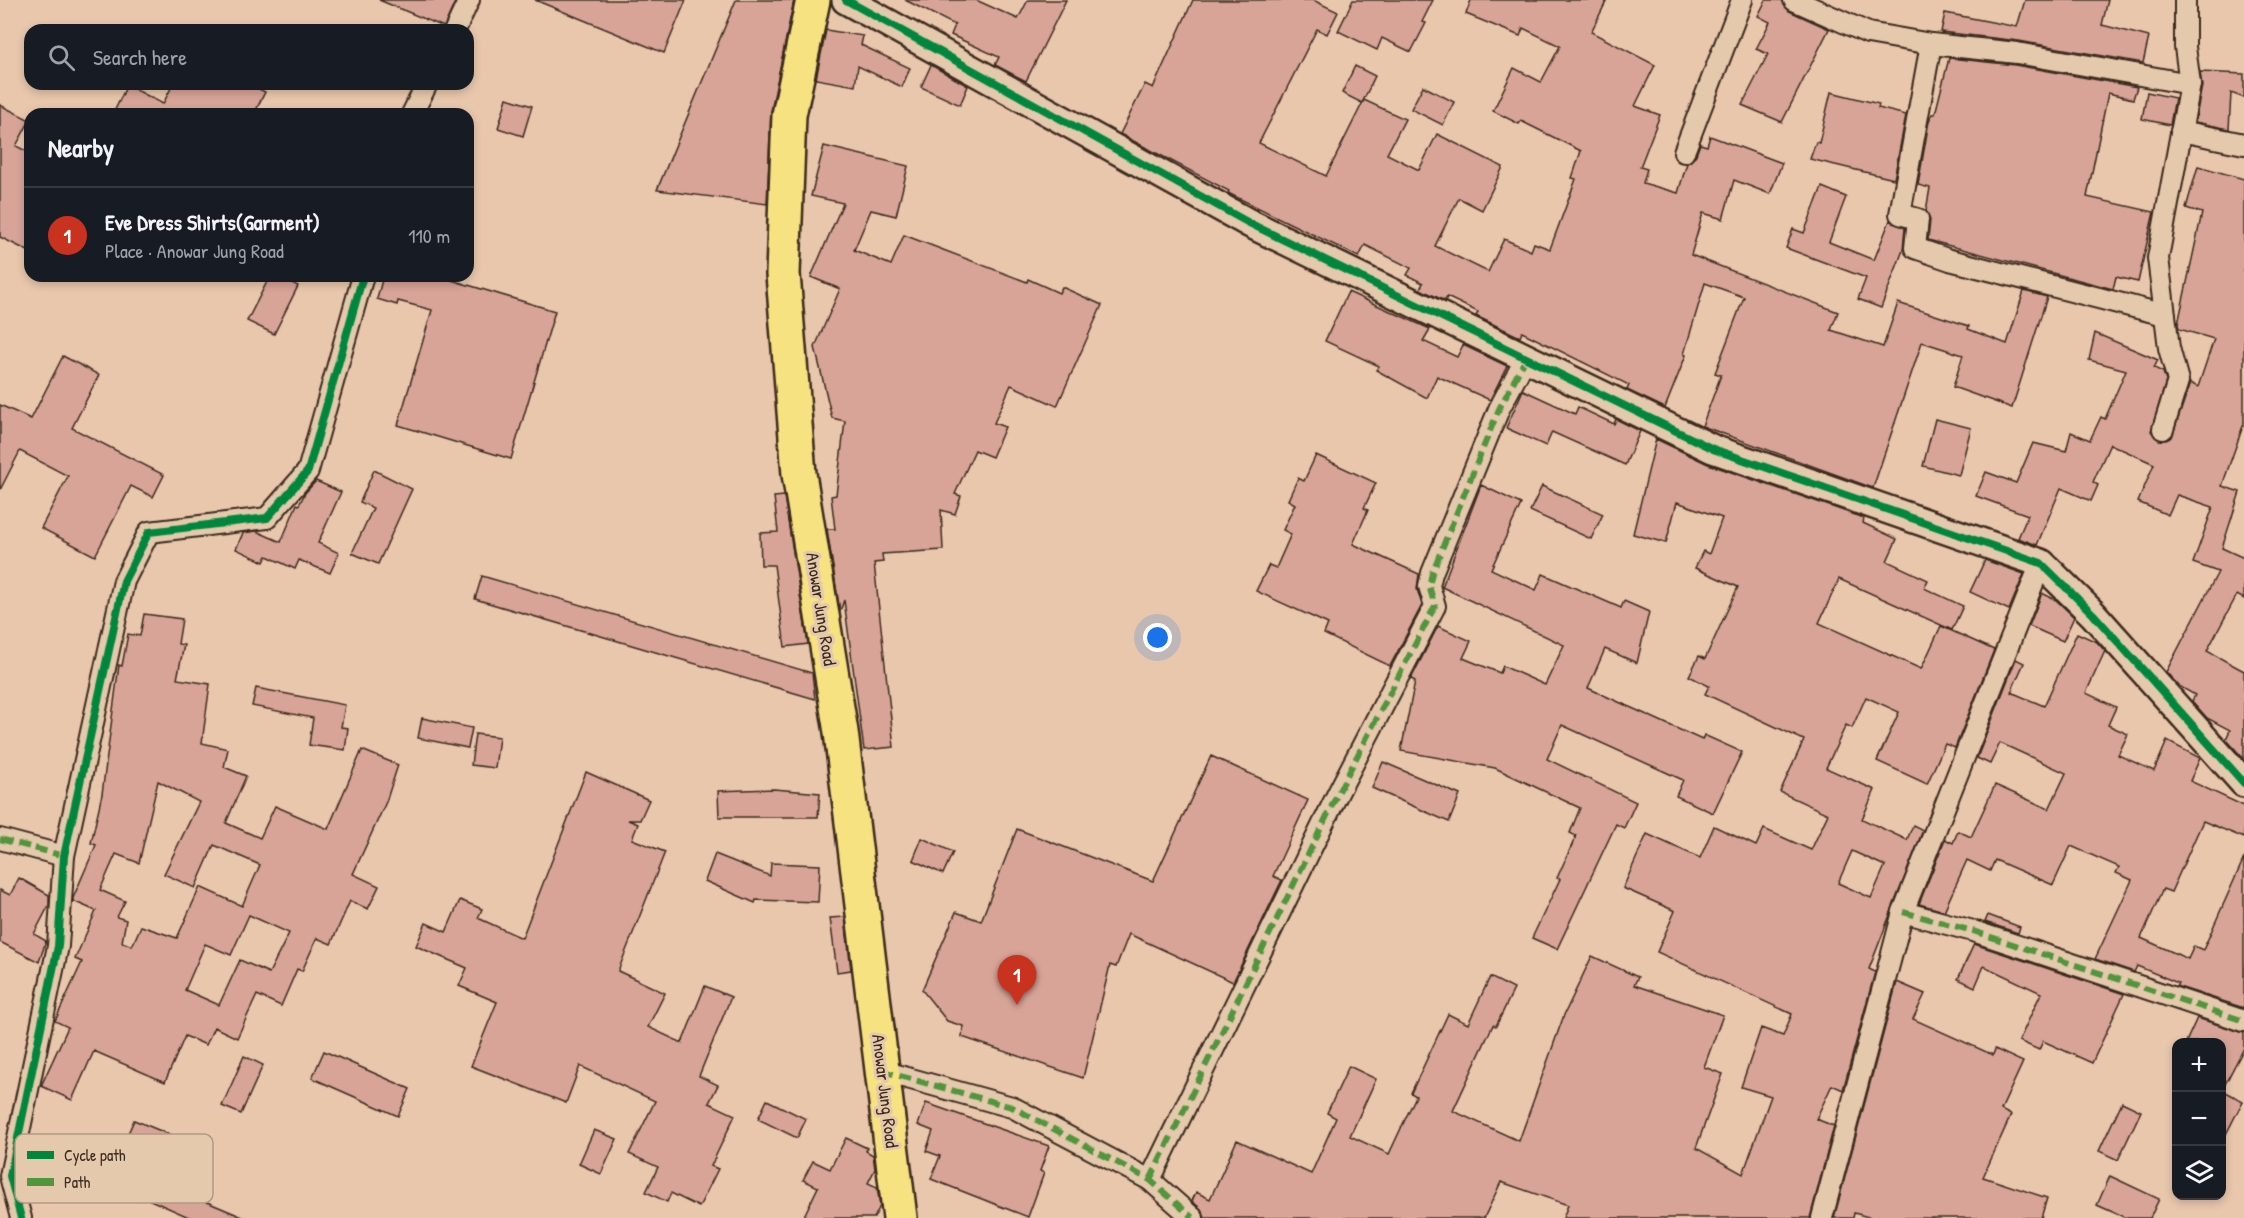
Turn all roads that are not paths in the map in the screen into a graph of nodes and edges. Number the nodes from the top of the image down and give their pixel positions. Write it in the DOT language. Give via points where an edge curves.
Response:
graph roads {
  1 [pos="469,0"];
  2 [pos="813,0"];
  3 [pos="846,0"];
  4 [pos="1742,0"];
  5 [pos="1794,0"];
  6 [pos="2185,0"];
  7 [pos="458,24"];
  8 [pos="1930,44"];
  9 [pos="2190,84"];
  10 [pos="424,90"];
  11 [pos="415,108"];
  12 [pos="2181,130"];
  13 [pos="2244,144"];
  14 [pos="1684,153"];
  15 [pos="361,282"];
  16 [pos="2165,315"];
  17 [pos="1526,358"];
  18 [pos="2163,429"];
  19 [pos="2041,563"];
  20 [pos="2244,783"];
  21 [pos="0,839"];
  22 [pos="64,856"];
  23 [pos="1903,912"];
  24 [pos="2244,1021"];
  25 [pos="882,1071"];
  26 [pos="19,1134"];
  27 [pos="15,1152"];
  28 [pos="1150,1180"];
  29 [pos="15,1195"];
  30 [pos="17,1203"];
  31 [pos="21,1218"];
  32 [pos="900,1218"];
  33 [pos="1193,1218"];
  34 [pos="1822,1218"];
  1 -- 7 [label="street"];
  2 -- 25 [label="highway, Anowar Jung Road" via="789,115 783,274 799,474 841,732"];
  3 -- 17 [label="street" via="1249,223"];
  4 -- 14 [label="street"];
  5 -- 8 [label="street" via="1868,33"];
  6 -- 9 [label="street"];
  8 -- 9 [label="street" via="2017,53"];
  8 -- 16 [label="street" via="1900,214 1918,219 1915,248"];
  9 -- 12 [label="street"];
  10 -- 11 [label="street"];
  12 -- 13 [label="street"];
  12 -- 16 [label="street" via="2158,258"];
  15 -- 22 [label="street" via="308,471 267,518 149,532 124,581"];
  16 -- 18 [label="street" via="2178,381"];
  17 -- 19 [label="street" via="1713,448"];
  17 -- 28 [label="street" via="1499,409 1432,573 1429,586 1435,606 1338,791"];
  19 -- 20 [label="street" via="2093,614"];
  19 -- 23 [label="street"];
  21 -- 22 [label="street"];
  22 -- 26 [label="street" via="58,946"];
  23 -- 24 [label="street" via="1973,931"];
  23 -- 34 [label="street"];
  25 -- 28 [label="street" via="1012,1107"];
  25 -- 32 [label="highway, Anowar Jung Road"];
  27 -- 29 [label="street" via="10,1176"];
  28 -- 33 [label="street"];
  30 -- 31 [label="street"];
}
